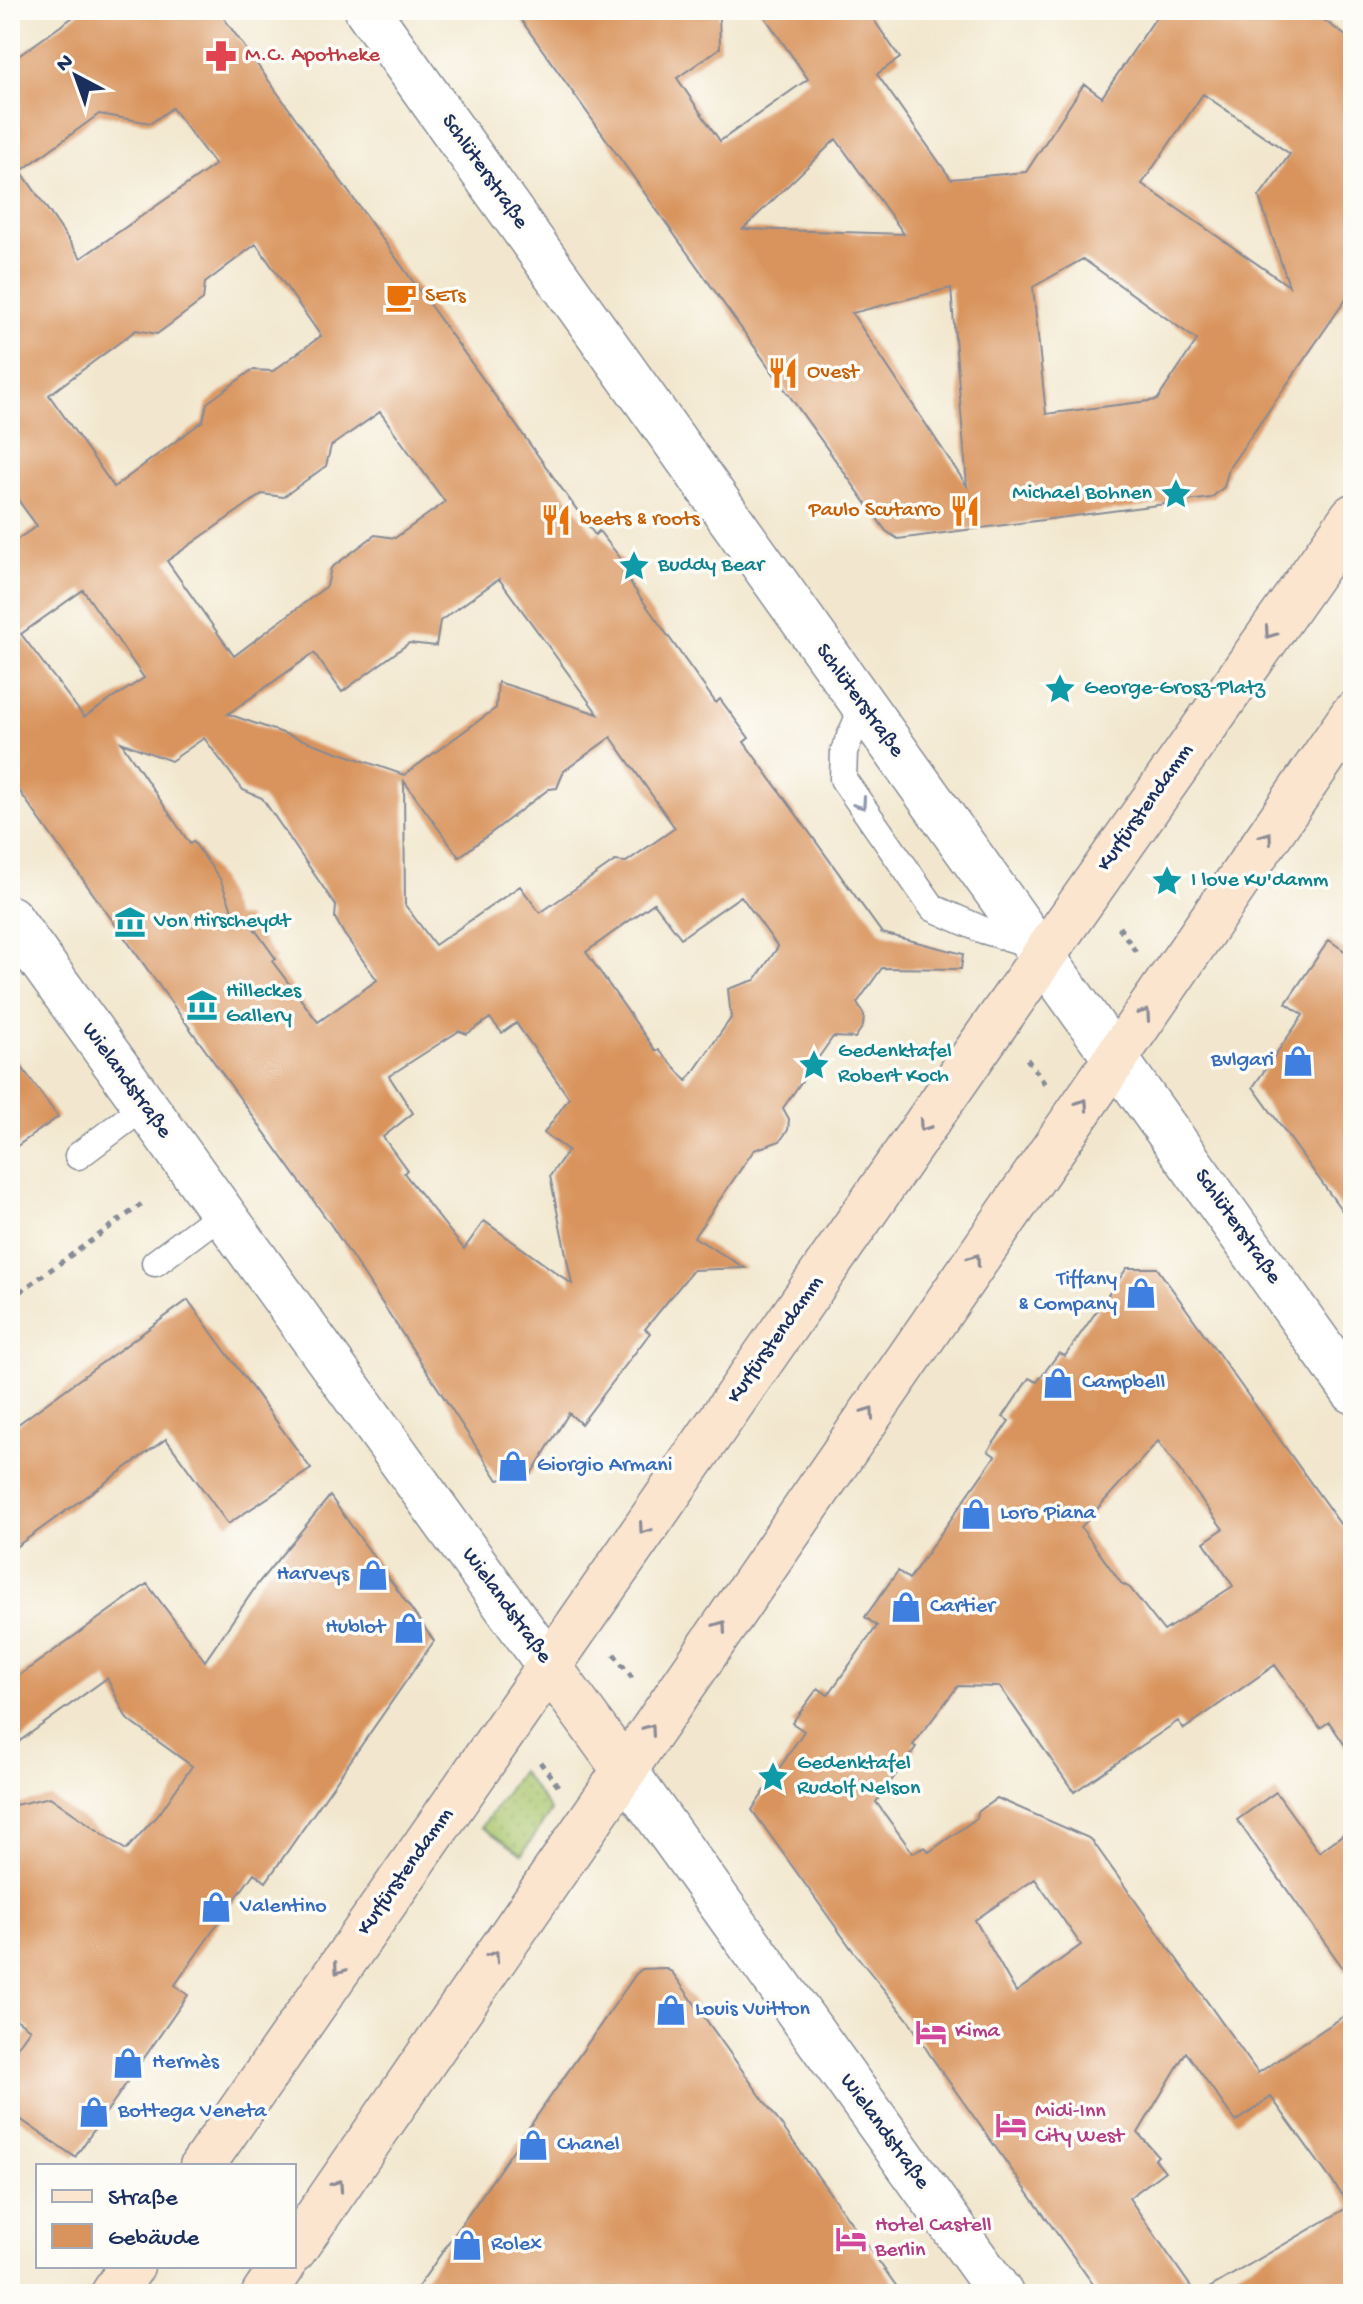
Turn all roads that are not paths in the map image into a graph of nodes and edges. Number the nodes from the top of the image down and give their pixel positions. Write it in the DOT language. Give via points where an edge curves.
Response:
graph roads {
  1 [pos="367,10"];
  2 [pos="1353,516"];
  3 [pos="863,707"];
  4 [pos="1353,714"];
  5 [pos="10,918"];
  6 [pos="1038,951"];
  7 [pos="1115,1057"];
  8 [pos="145,1106"];
  9 [pos="78,1156"];
  10 [pos="222,1213"];
  11 [pos="155,1263"];
  12 [pos="1353,1391"];
  13 [pos="549,1666"];
  14 [pos="623,1768"];
  15 [pos="203,2164"];
  16 [pos="296,2247"];
  17 [pos="131,2268"];
  18 [pos="282,2268"];
  19 [pos="113,2294"];
  20 [pos="264,2294"];
  21 [pos="1001,2294"];
  1 -- 3 [label="street, Schlüterstraße"];
  2 -- 6 [label="main road, Kurfürstendamm, one-way"];
  3 -- 6 [label="street, Schlüterstraße"];
  3 -- 6 [label="lane, one-way" via="844,751 843,779 933,908"];
  7 -- 4 [label="main road, one-way"];
  5 -- 8 [label="street, Wielandstraße"];
  6 -- 7 [label="street, Schlüterstraße"];
  6 -- 13 [label="main road, Kurfürstendamm, one-way"];
  7 -- 12 [label="street, Schlüterstraße"];
  14 -- 7 [label="main road, one-way"];
  8 -- 9 [label="lane"];
  8 -- 10 [label="street, Wielandstraße"];
  10 -- 11 [label="lane"];
  10 -- 13 [label="street, Wielandstraße"];
  13 -- 14 [label="main road, Wielandstraße"];
  13 -- 15 [label="main road, Kurfürstendamm, one-way"];
  16 -- 14 [label="main road, one-way"];
  14 -- 21 [label="street, Wielandstraße"];
  17 -- 19 [label="main road"];
  18 -- 20 [label="main road"];
}
